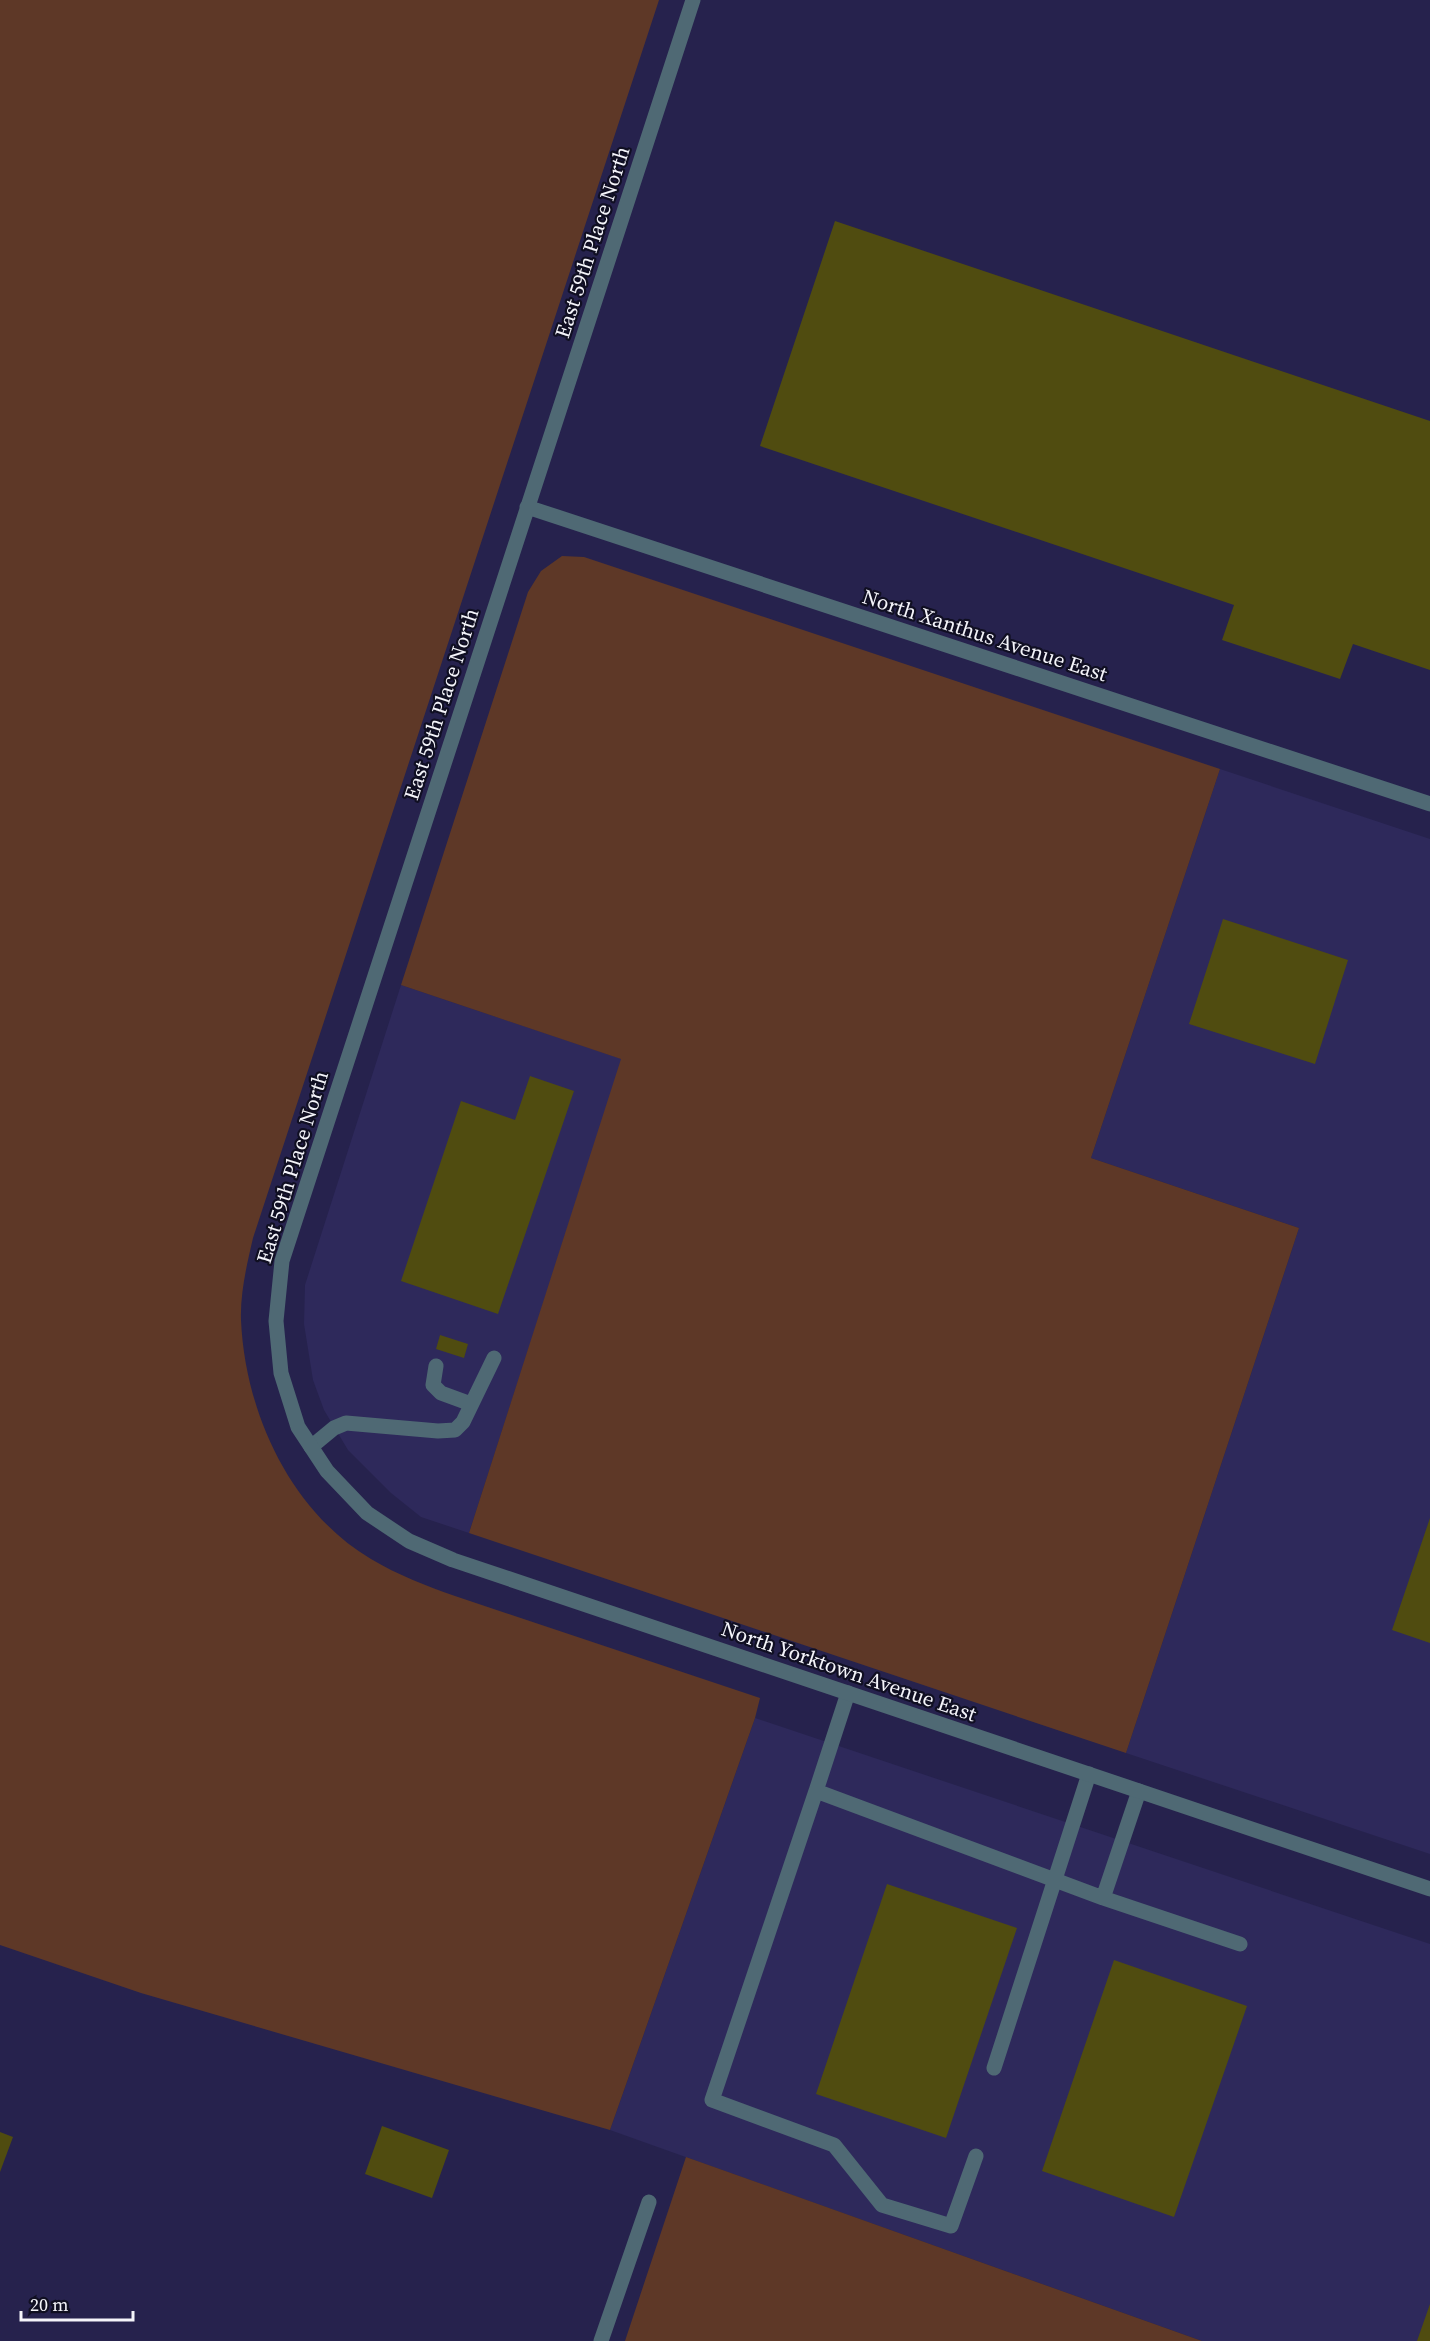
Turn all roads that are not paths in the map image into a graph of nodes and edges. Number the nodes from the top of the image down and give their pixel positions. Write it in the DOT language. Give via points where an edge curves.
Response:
graph roads {
  1 [pos="693,0"];
  2 [pos="527,507"];
  3 [pos="1430,804"];
  4 [pos="494,1358"];
  5 [pos="436,1366"];
  6 [pos="471,1404"];
  7 [pos="298,1427"];
  8 [pos="311,1447"];
  9 [pos="848,1693"];
  10 [pos="1089,1774"];
  11 [pos="816,1791"];
  12 [pos="1139,1791"];
  13 [pos="1055,1881"];
  14 [pos="1430,1889"];
  15 [pos="1103,1898"];
  16 [pos="1240,1944"];
  17 [pos="994,2068"];
  18 [pos="976,2156"];
  19 [pos="649,2202"];
  20 [pos="601,2341"];
  1 -- 2 [label="street, East 59th Place North"];
  2 -- 3 [label="street, North Xanthus Avenue East"];
  2 -- 7 [label="street, East 59th Place North" via="282,1261 276,1321 281,1373"];
  4 -- 6 [label="street"];
  5 -- 6 [label="street" via="433,1386 441,1394"];
  6 -- 8 [label="street" via="463,1422 454,1430 346,1423"];
  7 -- 8 [label="street, North Yorktown Avenue East"];
  8 -- 9 [label="street, North Yorktown Avenue East" via="327,1472 367,1513 409,1541 453,1560"];
  9 -- 10 [label="street, North Yorktown Avenue East"];
  9 -- 11 [label="street"];
  10 -- 12 [label="street, North Yorktown Avenue East"];
  10 -- 13 [label="street"];
  11 -- 13 [label="street"];
  11 -- 18 [label="street" via="712,2100 834,2145 882,2205 951,2226"];
  12 -- 14 [label="street, North Yorktown Avenue East"];
  12 -- 15 [label="street"];
  13 -- 15 [label="street"];
  13 -- 17 [label="street"];
  15 -- 16 [label="street"];
  19 -- 20 [label="street"];
}
